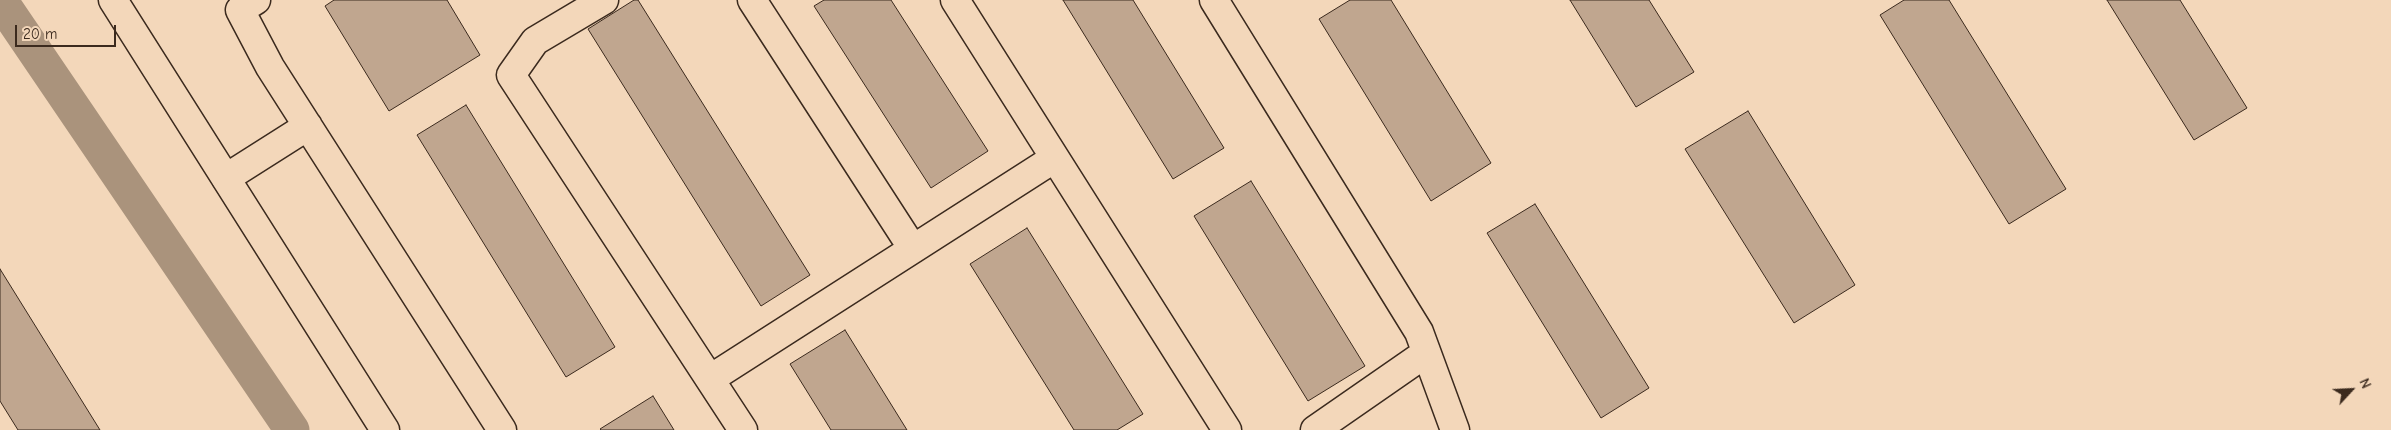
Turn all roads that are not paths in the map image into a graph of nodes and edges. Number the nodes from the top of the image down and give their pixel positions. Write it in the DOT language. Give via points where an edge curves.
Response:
graph roads {
  1 [pos="113,0"];
  2 [pos="256,0"];
  3 [pos="604,0"];
  4 [pos="752,0"];
  5 [pos="955,0"];
  6 [pos="1214,0"];
  7 [pos="308,126"];
  8 [pos="1055,158"];
  9 [pos="226,178"];
  10 [pos="913,249"];
  11 [pos="1426,353"];
  12 [pos="710,380"];
  13 [pos="385,430"];
  14 [pos="502,430"];
  15 [pos="743,430"];
  16 [pos="1227,430"];
  17 [pos="1316,430"];
  18 [pos="1455,430"];
  1 -- 9 [label="street"];
  2 -- 7 [label="street" via="240,10 270,67"];
  3 -- 12 [label="street" via="535,41 511,76"];
  4 -- 10 [label="street"];
  5 -- 8 [label="street"];
  6 -- 11 [label="street" via="1419,332"];
  7 -- 9 [label="street"];
  7 -- 14 [label="street"];
  8 -- 10 [label="street"];
  8 -- 16 [label="street"];
  9 -- 13 [label="street"];
  10 -- 12 [label="street"];
  11 -- 17 [label="street"];
  11 -- 18 [label="street"];
  12 -- 15 [label="street"];
}
